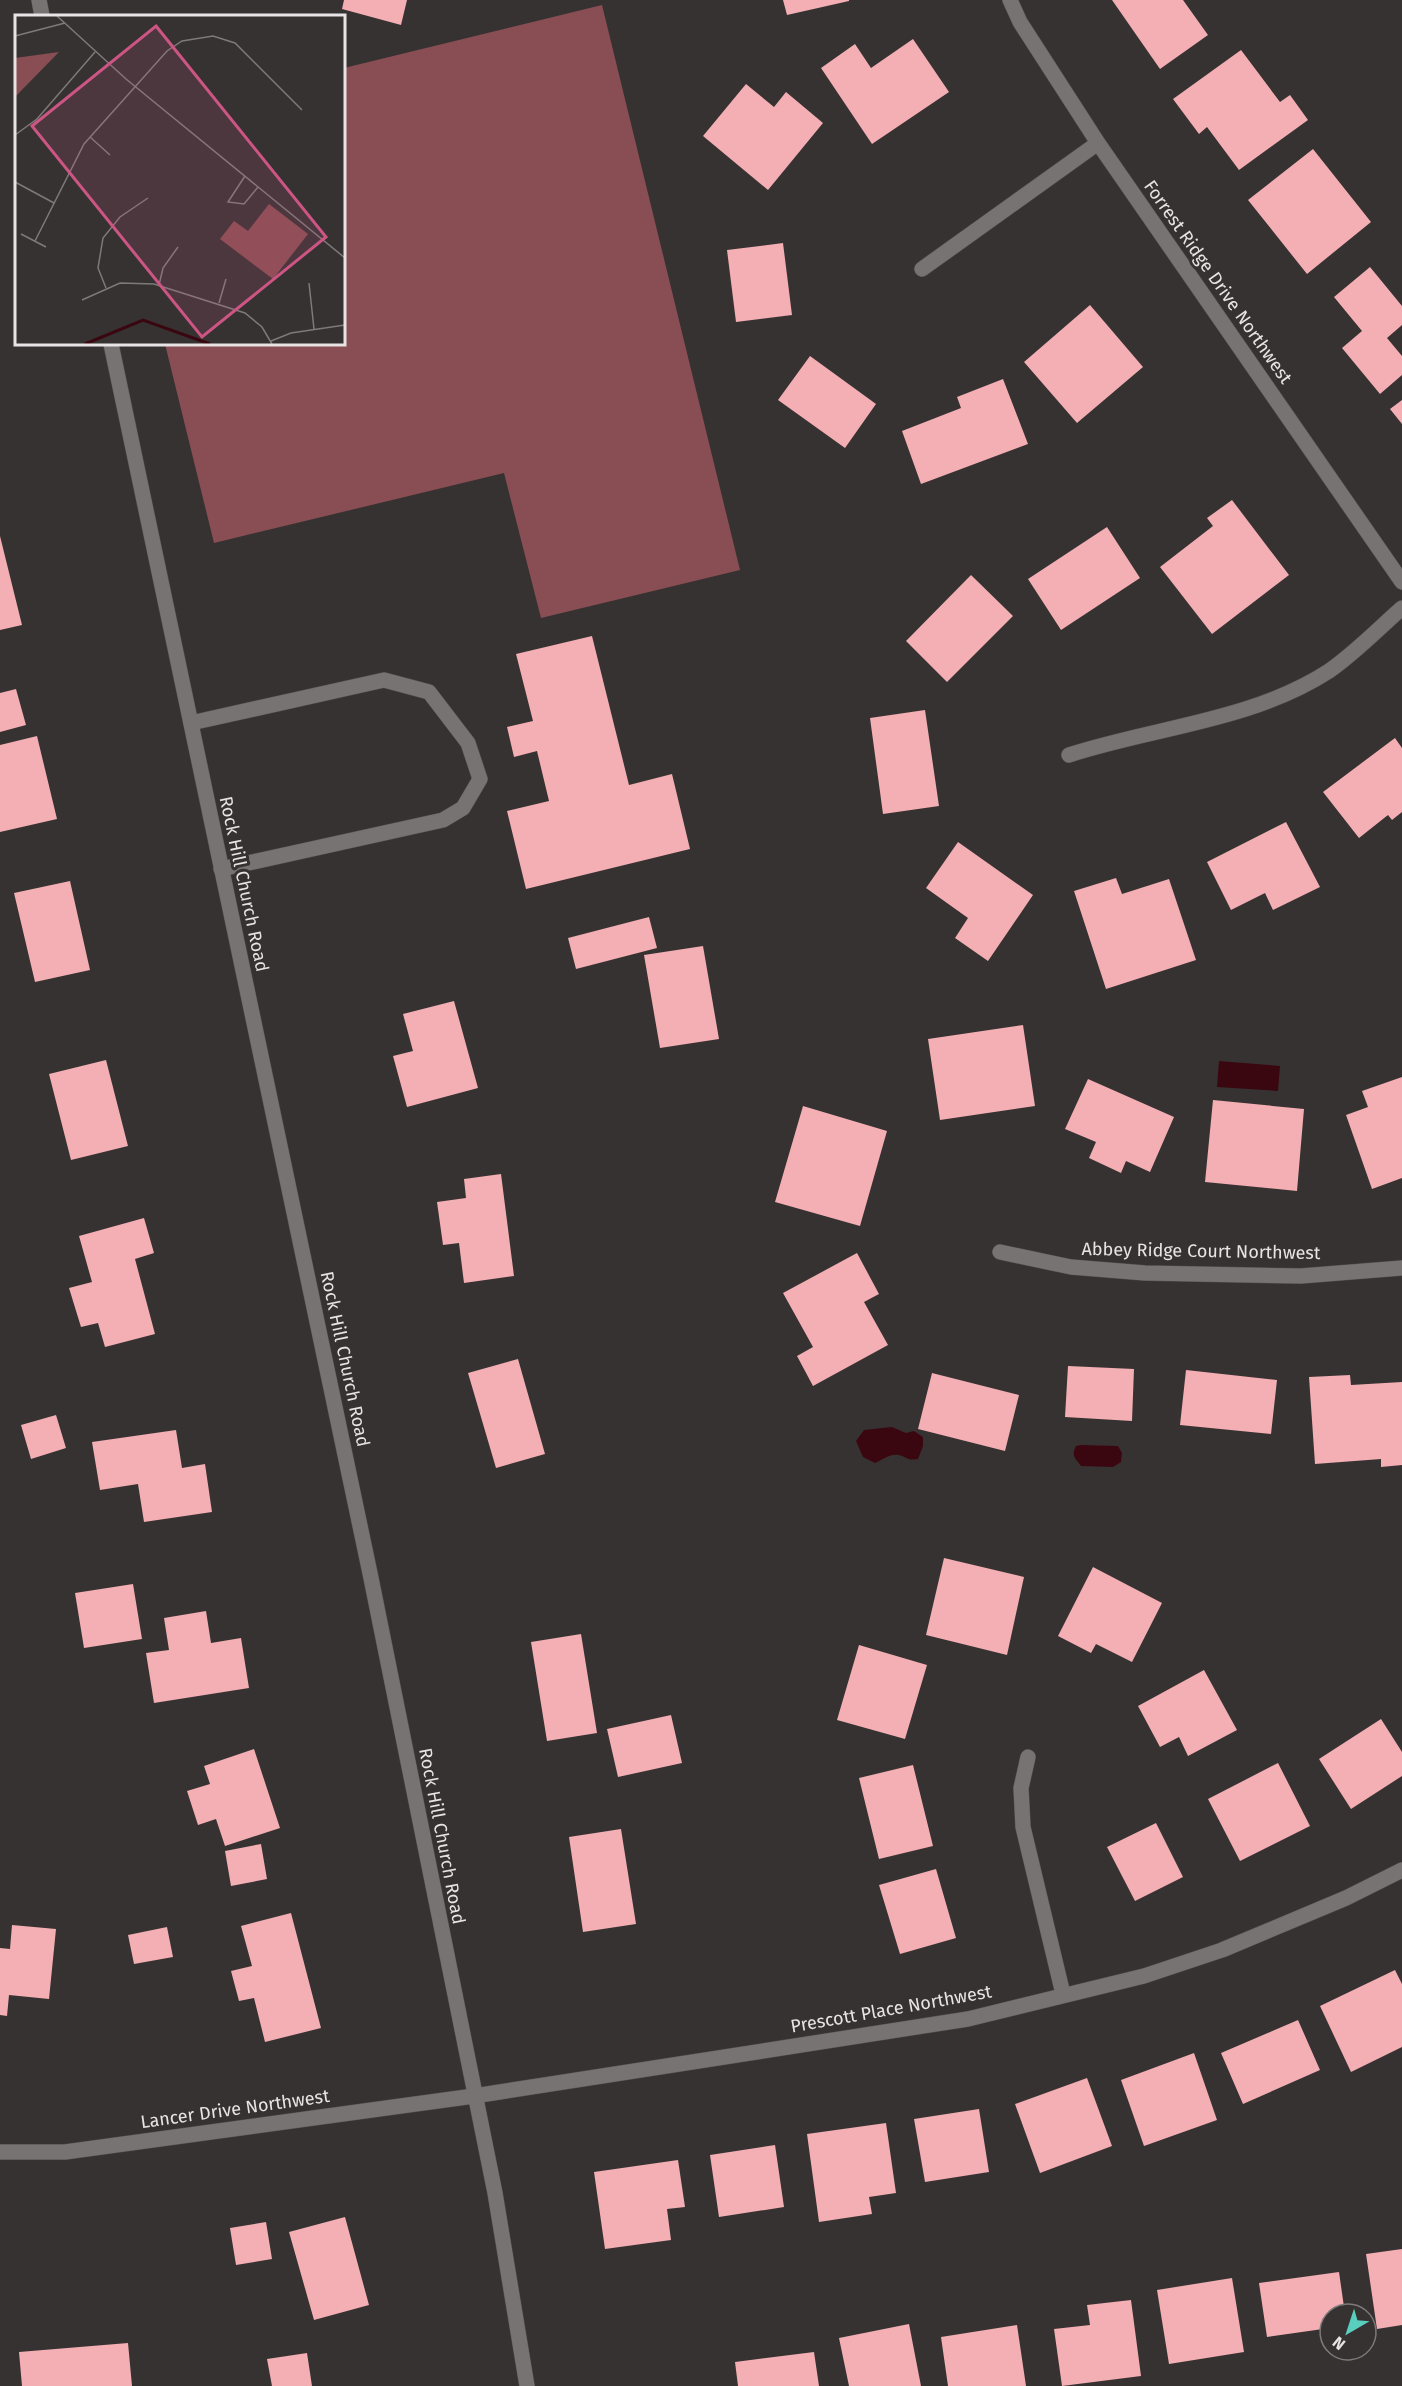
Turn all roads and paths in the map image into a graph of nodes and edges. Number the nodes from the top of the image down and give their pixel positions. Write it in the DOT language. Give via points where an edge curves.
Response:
graph roads {
  1 [pos="39,0"];
  2 [pos="1010,0"];
  3 [pos="42,15"];
  4 [pos="1098,143"];
  5 [pos="922,269"];
  6 [pos="111,345"];
  7 [pos="1402,582"];
  8 [pos="1402,608"];
  9 [pos="191,723"];
  10 [pos="1069,755"];
  11 [pos="221,869"];
  12 [pos="1000,1252"];
  13 [pos="1402,1268"];
  14 [pos="1028,1757"];
  15 [pos="1402,1870"];
  16 [pos="1063,1994"];
  17 [pos="474,2096"];
  18 [pos="0,2152"];
  19 [pos="527,2386"];
  1 -- 3 [label="street"];
  2 -- 4 [label="street, Forrest Ridge Drive Northwest" via="1020,22"];
  4 -- 5 [label="street"];
  4 -- 7 [label="street, Forrest Ridge Drive Northwest"];
  6 -- 9 [label="street, Rock Hill Church Road"];
  8 -- 10 [label="street" via="1330,670 1294,690 1247,709"];
  9 -- 11 [label="street, Rock Hill Church Road"];
  9 -- 11 [label="street" via="384,680 429,692 468,743 480,779 463,808 443,820"];
  11 -- 17 [label="street, Rock Hill Church Road" via="369,1567"];
  12 -- 13 [label="street, Abbey Ridge Court Northwest" via="1071,1267 1145,1273 1301,1276"];
  14 -- 16 [label="street" via="1021,1788 1023,1827"];
  15 -- 16 [label="street, Prescott Place Northwest" via="1222,1950 1144,1976"];
  16 -- 17 [label="street, Prescott Place Northwest" via="968,2019"];
  17 -- 18 [label="street, Lancer Drive Northwest" via="65,2152"];
  17 -- 19 [label="street, Rock Hill Church Road" via="495,2193"];
}
